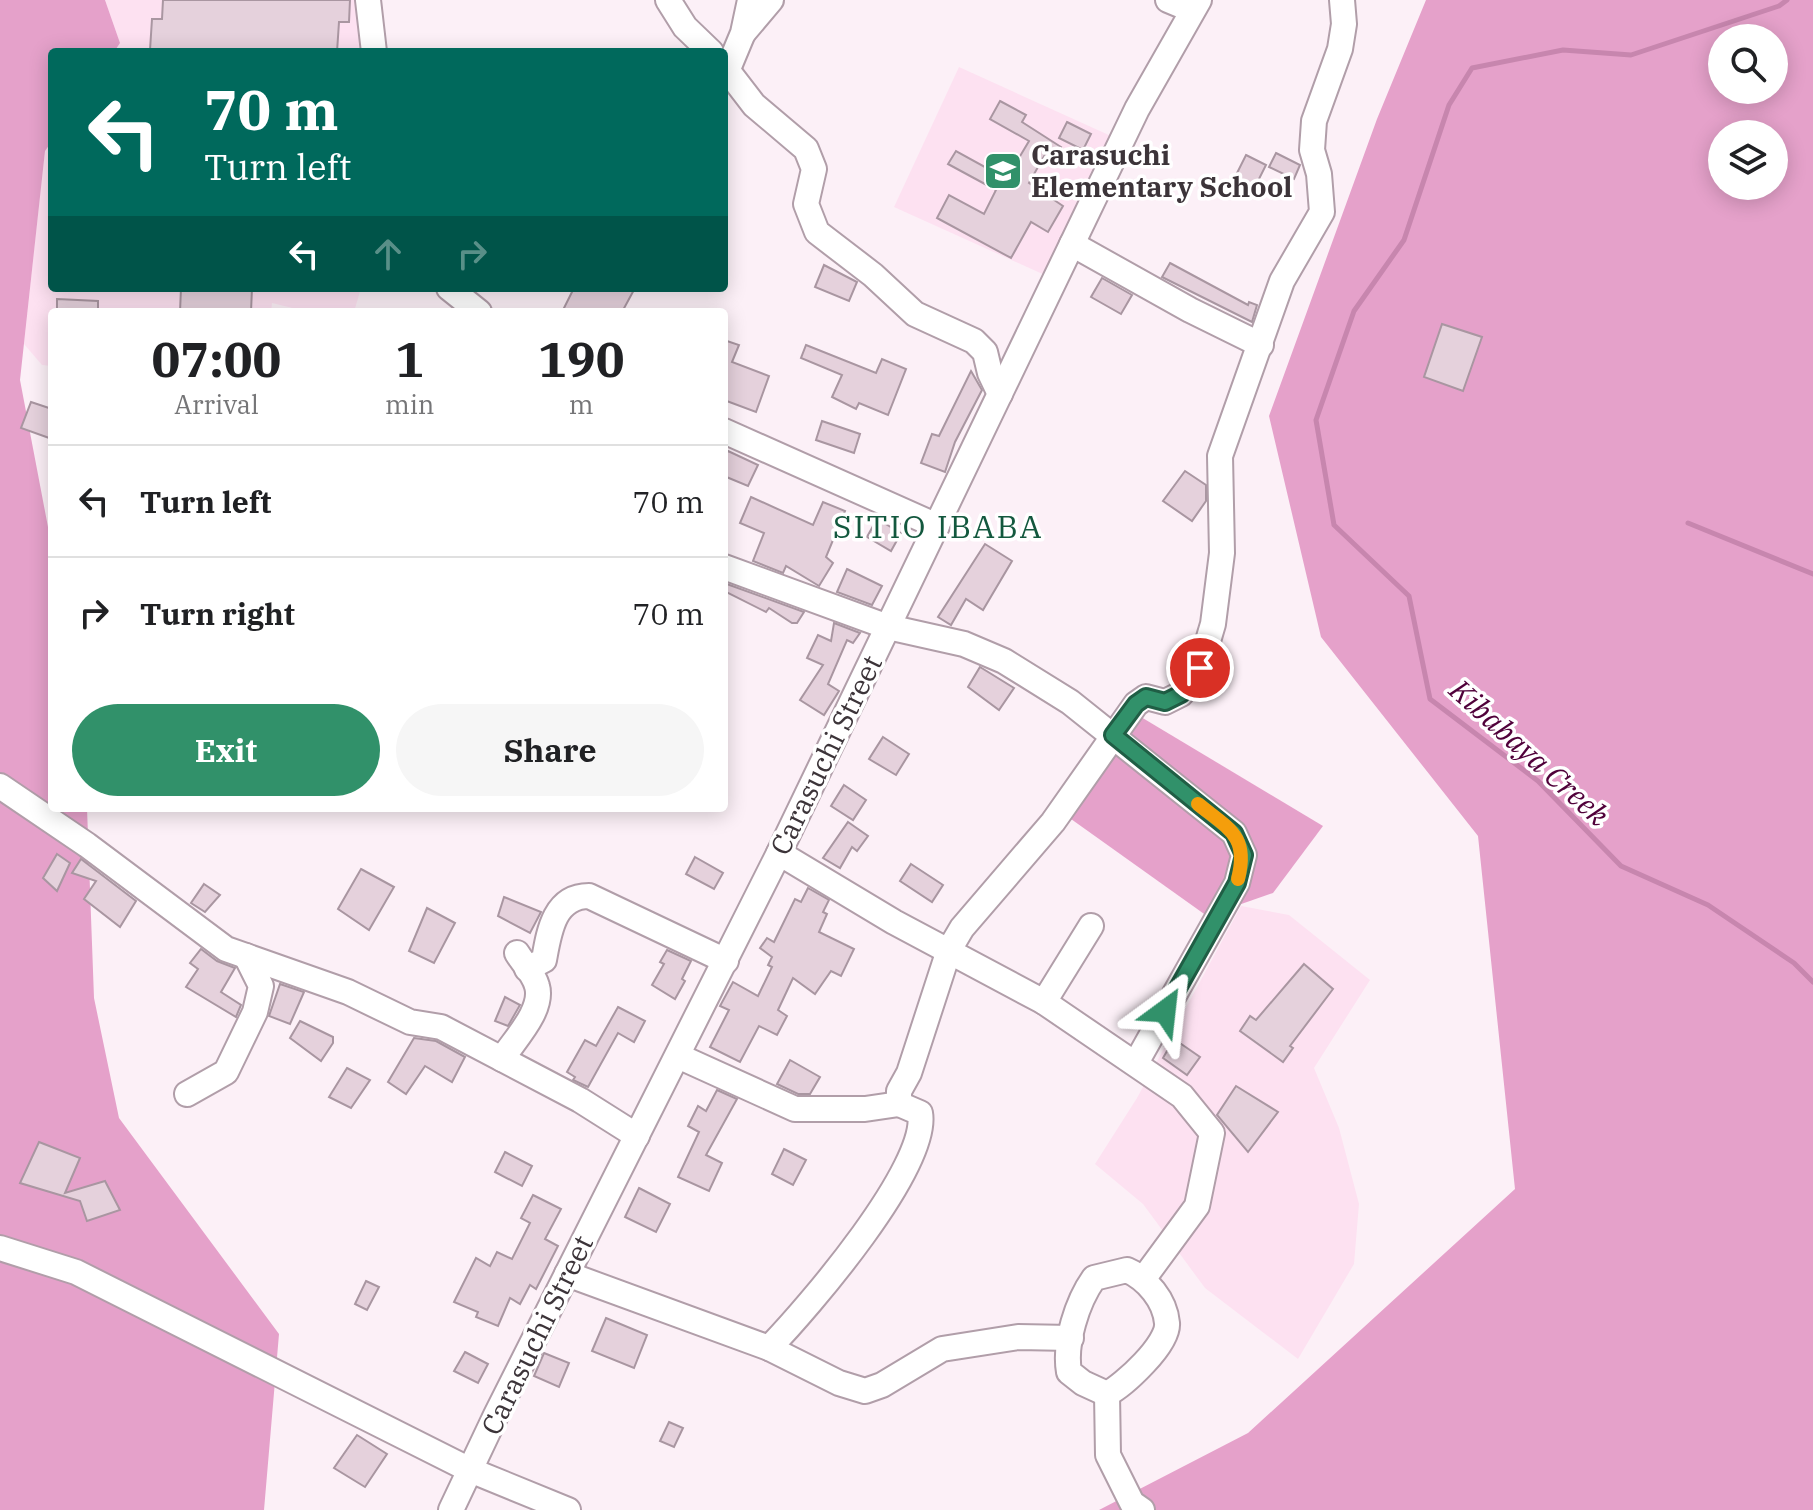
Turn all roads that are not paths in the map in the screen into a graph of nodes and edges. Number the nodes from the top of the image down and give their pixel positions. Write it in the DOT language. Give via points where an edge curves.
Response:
graph roads {
  1 [pos="368,0"];
  2 [pos="668,0"];
  3 [pos="750,0"];
  4 [pos="771,0"];
  5 [pos="1168,0"];
  6 [pos="1342,0"];
  7 [pos="1196,5"];
  8 [pos="743,33"];
  9 [pos="374,48"];
  10 [pos="707,48"];
  11 [pos="728,53"];
  12 [pos="728,71"];
  13 [pos="1072,244"];
  14 [pos="454,292"];
  15 [pos="474,308"];
  16 [pos="1261,345"];
  17 [pos="1000,394"];
  18 [pos="728,433"];
  19 [pos="937,526"];
  20 [pos="728,568"];
  21 [pos="888,627"];
  22 [pos="1113,735"];
  23 [pos="0,786"];
  24 [pos="779,853"];
  25 [pos="1091,926"];
  26 [pos="949,950"];
  27 [pos="246,956"];
  28 [pos="726,961"];
  29 [pos="1044,1002"];
  30 [pos="678,1056"];
  31 [pos="502,1059"];
  32 [pos="1136,1063"];
  33 [pos="187,1094"];
  34 [pos="899,1104"];
  35 [pos="637,1136"];
  36 [pos="0,1248"];
  37 [pos="567,1274"];
  38 [pos="1144,1278"];
  39 [pos="1071,1338"];
  40 [pos="769,1348"];
  41 [pos="1107,1394"];
  42 [pos="470,1470"];
  43 [pos="451,1510"];
  44 [pos="568,1510"];
  45 [pos="1142,1510"];
  1 -- 9 [label="street"];
  2 -- 10 [label="street"];
  3 -- 8 [label="street"];
  4 -- 8 [label="street"];
  5 -- 7 [label="street"];
  6 -- 16 [label="street" via="1340,49 1314,121 1312,150 1322,212 1282,281"];
  7 -- 13 [label="street, Carasuchi Street" via="1137,109"];
  8 -- 11 [label="street"];
  12 -- 17 [label="street" via="754,105 806,149 814,169 806,204 817,232 915,314 974,341 985,352"];
  13 -- 16 [label="street"];
  13 -- 17 [label="street, Carasuchi Street"];
  14 -- 15 [label="street"];
  16 -- 22 [label="street" via="1220,456 1222,553 1213,624 1200,668 1181,694 1165,702 1146,697 1136,704"];
  17 -- 19 [label="street, Carasuchi Street"];
  18 -- 19 [label="street"];
  19 -- 21 [label="street, Carasuchi Street"];
  20 -- 21 [label="street"];
  21 -- 22 [label="street" via="964,644 1004,661"];
  21 -- 24 [label="street, Carasuchi Street"];
  22 -- 26 [label="street" via="1053,822"];
  22 -- 32 [label="street" via="1234,833 1244,855 1237,883"];
  23 -- 27 [label="street" via="226,949"];
  24 -- 26 [label="street"];
  24 -- 28 [label="street, Carasuchi Street"];
  25 -- 29 [label="street"];
  26 -- 29 [label="street"];
  26 -- 34 [label="street" via="899,1091"];
  27 -- 31 [label="street" via="348,992 410,1022 441,1027"];
  27 -- 33 [label="street" via="261,986 255,1012 226,1072"];
  28 -- 30 [label="street, Carasuchi Street"];
  28 -- 31 [label="street" via="589,896 578,896 559,909 550,925 544,960 522,961 537,983 537,1002"];
  29 -- 32 [label="street"];
  30 -- 34 [label="street" via="795,1109"];
  30 -- 35 [label="street, Carasuchi Street"];
  31 -- 35 [label="street"];
  32 -- 38 [label="street" via="1182,1096 1212,1133 1197,1206"];
  34 -- 40 [label="street" via="920,1113 923,1128 900,1181"];
  35 -- 37 [label="street, Carasuchi Street"];
  36 -- 42 [label="street" via="76,1272"];
  37 -- 40 [label="street"];
  37 -- 42 [label="street, Carasuchi Street"];
  38 -- 39 [label="street" via="1127,1270 1094,1278"];
  38 -- 41 [label="street" via="1168,1325 1163,1340"];
  39 -- 40 [label="street" via="1018,1337 942,1349 865,1391"];
  39 -- 41 [label="street" via="1066,1354 1069,1372"];
  41 -- 45 [label="street" via="1108,1455 1132,1503"];
  42 -- 43 [label="street, Carasuchi Street"];
  42 -- 44 [label="street"];
}
